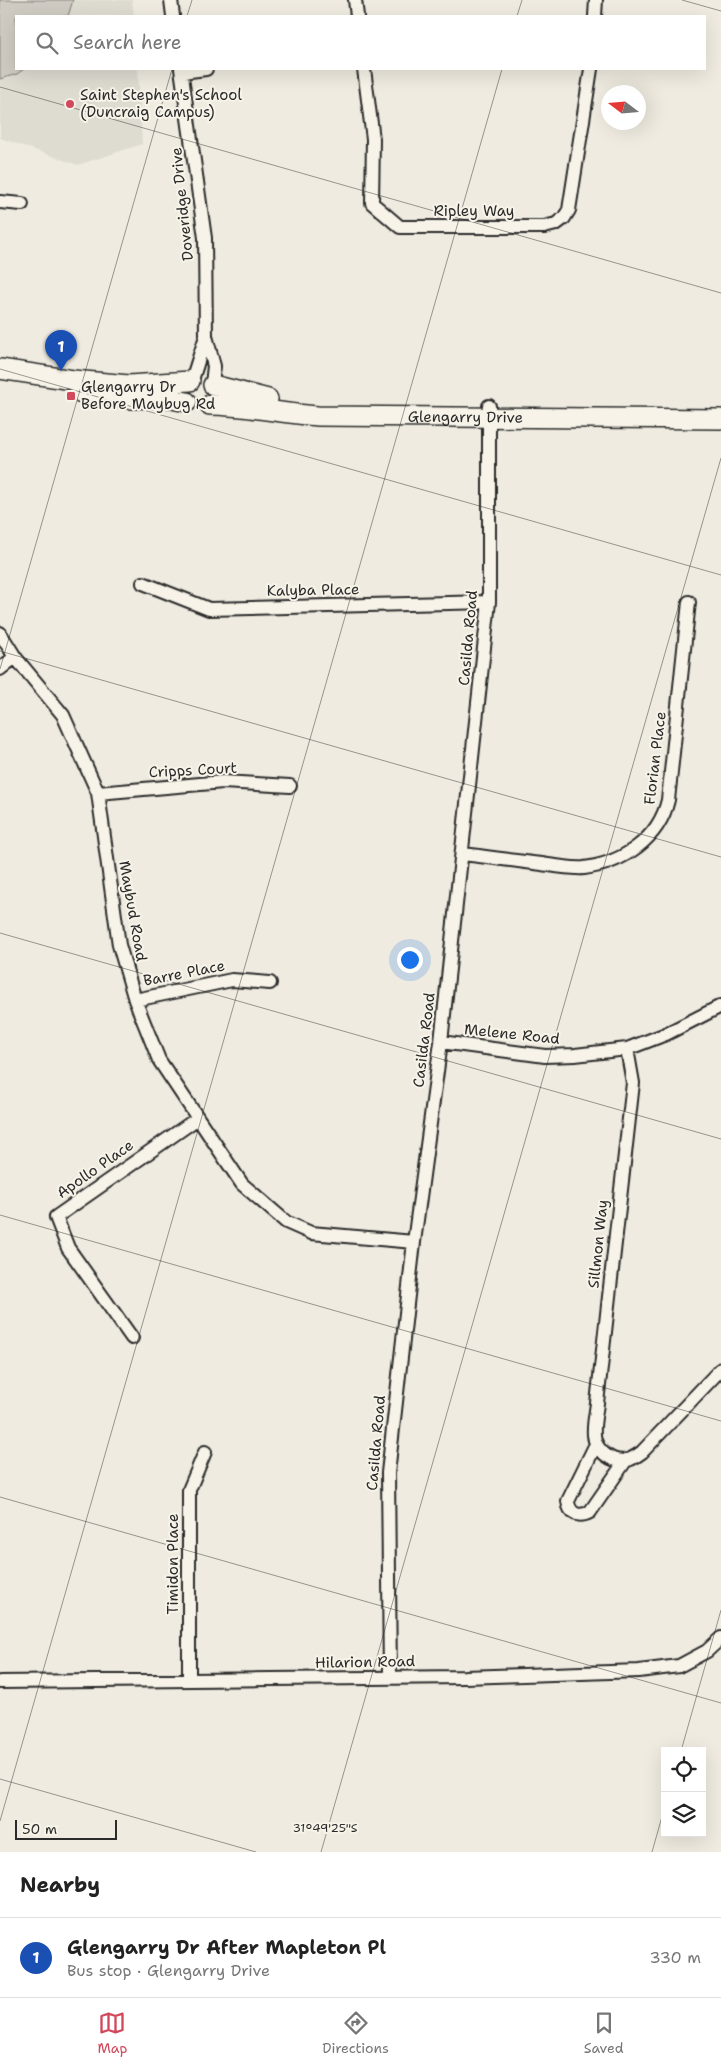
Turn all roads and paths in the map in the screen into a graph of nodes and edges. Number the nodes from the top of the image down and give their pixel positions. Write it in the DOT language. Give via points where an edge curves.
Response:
graph roads {
  1 [pos="171,0"];
  2 [pos="355,0"];
  3 [pos="596,0"];
  4 [pos="173,15"];
  5 [pos="357,15"];
  6 [pos="595,15"];
  7 [pos="364,70"];
  8 [pos="591,70"];
  9 [pos="182,71"];
  10 [pos="0,202"];
  11 [pos="22,204"];
  12 [pos="206,336"];
  13 [pos="0,369"];
  14 [pos="0,381"];
  15 [pos="191,381"];
  16 [pos="212,385"];
  17 [pos="187,402"];
  18 [pos="210,405"];
  19 [pos="721,408"];
  20 [pos="489,413"];
  21 [pos="721,419"];
  22 [pos="143,583"];
  23 [pos="489,602"];
  24 [pos="690,602"];
  25 [pos="0,634"];
  26 [pos="15,657"];
  27 [pos="0,669"];
  28 [pos="290,786"];
  29 [pos="98,793"];
  30 [pos="462,854"];
  31 [pos="270,983"];
  32 [pos="135,1000"];
  33 [pos="721,1006"];
  34 [pos="441,1042"];
  35 [pos="627,1049"];
  36 [pos="198,1118"];
  37 [pos="414,1242"];
  38 [pos="132,1338"];
  39 [pos="721,1369"];
  40 [pos="596,1444"];
  41 [pos="205,1452"];
  42 [pos="626,1460"];
  43 [pos="721,1638"];
  44 [pos="390,1678"];
  45 [pos="189,1680"];
  46 [pos="0,1682"];
  1 -- 4 [label="street"];
  2 -- 5 [label="street"];
  3 -- 6 [label="street"];
  7 -- 8 [label="street, Ripley Way" via="373,139 372,203 400,227 493,228 544,228 556,224 569,210"];
  9 -- 12 [label="street, Doveridge Drive" via="205,238"];
  10 -- 11 [label="street"];
  12 -- 15 [label="street, Doveridge Drive"];
  12 -- 16 [label="street, Doveridge Drive" via="214,366"];
  13 -- 15 [label="main road" via="129,385"];
  14 -- 17 [label="main road" via="117,398 161,397"];
  15 -- 16 [label="main road" via="202,378"];
  15 -- 17 [label="main road" via="184,391"];
  16 -- 18 [label="main road" via="215,395"];
  16 -- 20 [label="main road, Glengarry Drive" via="264,398 302,402"];
  17 -- 18 [label="main road" via="198,409"];
  18 -- 20 [label="main road, Glengarry Drive" via="318,416"];
  19 -- 20 [label="main road, Glengarry Drive"];
  20 -- 21 [label="main road, Glengarry Drive"];
  20 -- 23 [label="street, Casilda Road"];
  22 -- 23 [label="street, Kalyba Place" via="209,609"];
  23 -- 30 [label="street, Casilda Road"];
  24 -- 30 [label="street, Florian Place" via="668,800 656,830 629,852 582,868"];
  25 -- 26 [label="street, Maybud Road"];
  26 -- 27 [label="street"];
  26 -- 29 [label="street, Maybud Road" via="63,715"];
  28 -- 29 [label="street, Cripps Court" via="223,782"];
  29 -- 32 [label="street, Maybud Road" via="120,945"];
  30 -- 34 [label="street, Casilda Road"];
  31 -- 32 [label="street, Barre Place" via="232,980"];
  32 -- 36 [label="street, Maybud Road" via="159,1060"];
  33 -- 35 [label="street, Melene Road" via="666,1034"];
  34 -- 35 [label="street, Melene Road" via="545,1056"];
  34 -- 37 [label="street, Casilda Road"];
  35 -- 40 [label="street, Sillmon Way" via="633,1083 597,1403"];
  36 -- 37 [label="street, Maybud Road" via="242,1184 286,1222 311,1233"];
  36 -- 38 [label="street, Apollo Place" via="56,1217 68,1248"];
  37 -- 44 [label="street, Casilda Road" via="388,1473"];
  39 -- 42 [label="street, Sillmon Way" via="642,1452"];
  40 -- 42 [label="street" via="608,1456"];
  40 -- 42 [label="street, Sillmon Way" via="568,1501 572,1512 584,1515 590,1512"];
  41 -- 45 [label="street, Timidon Place" via="189,1490"];
  43 -- 44 [label="street, Hilarion Road" via="707,1651 679,1666 639,1671"];
  44 -- 45 [label="street, Hilarion Road"];
  45 -- 46 [label="street, Hilarion Road"];
}
